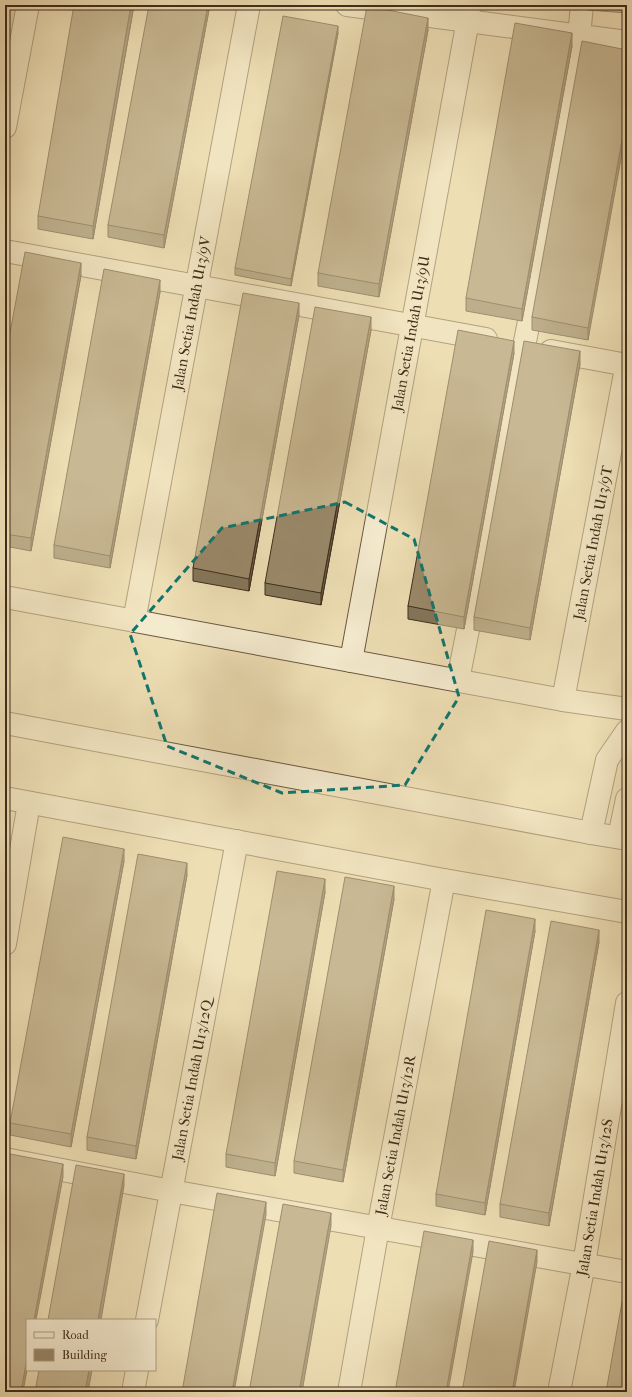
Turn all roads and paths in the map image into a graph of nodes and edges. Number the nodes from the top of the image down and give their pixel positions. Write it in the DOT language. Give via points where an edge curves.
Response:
graph roads {
  1 [pos="28,5"];
  2 [pos="249,5"];
  3 [pos="348,5"];
  4 [pos="582,5"];
  5 [pos="468,13"];
  6 [pos="579,36"];
  7 [pos="627,42"];
  8 [pos="5,127"];
  9 [pos="5,251"];
  10 [pos="196,286"];
  11 [pos="412,326"];
  12 [pos="524,346"];
  13 [pos="627,364"];
  14 [pos="5,597"];
  15 [pos="134,621"];
  16 [pos="351,661"];
  17 [pos="458,680"];
  18 [pos="563,700"];
  19 [pos="627,710"];
  20 [pos="5,724"];
  21 [pos="627,731"];
  22 [pos="5,798"];
  23 [pos="627,799"];
  24 [pos="29,802"];
  25 [pos="591,833"];
  26 [pos="623,838"];
  27 [pos="237,840"];
  28 [pos="444,880"];
  29 [pos="627,912"];
  30 [pos="5,944"];
  31 [pos="627,1003"];
  32 [pos="5,1159"];
  33 [pos="171,1191"];
  34 [pos="378,1228"];
  35 [pos="584,1264"];
  36 [pos="627,1272"];
  37 [pos="147,1319"];
  38 [pos="137,1371"];
  39 [pos="133,1392"];
  40 [pos="350,1392"];
  41 [pos="559,1392"];
  1 -- 8 [label="street"];
  2 -- 10 [label="street, Jalan Setia Indah U13/9V"];
  3 -- 5 [label="street"];
  4 -- 6 [label="street"];
  5 -- 6 [label="street"];
  5 -- 11 [label="street, Jalan Setia Indah U13/9U"];
  6 -- 7 [label="street"];
  6 -- 12 [label="street" via="554,195"];
  9 -- 10 [label="street"];
  10 -- 11 [label="street"];
  10 -- 15 [label="street, Jalan Setia Indah U13/9V"];
  11 -- 12 [label="street"];
  11 -- 16 [label="street, Jalan Setia Indah U13/9U"];
  12 -- 13 [label="street"];
  12 -- 17 [label="street"];
  13 -- 18 [label="street, Jalan Setia Indah U13/9T"];
  14 -- 15 [label="street"];
  15 -- 16 [label="street"];
  16 -- 17 [label="street"];
  17 -- 18 [label="street"];
  18 -- 19 [label="street"];
  20 -- 25 [label="street"];
  21 -- 25 [label="street" via="607,760"];
  22 -- 24 [label="street"];
  23 -- 26 [label="street"];
  24 -- 27 [label="street"];
  24 -- 30 [label="street"];
  25 -- 26 [label="street"];
  27 -- 28 [label="street"];
  27 -- 33 [label="street, Jalan Setia Indah U13/12Q"];
  28 -- 29 [label="street"];
  28 -- 34 [label="street, Jalan Setia Indah U13/12R"];
  31 -- 35 [label="street, Jalan Setia Indah U13/12S"];
  32 -- 33 [label="street"];
  33 -- 34 [label="street"];
  33 -- 37 [label="street, Jalan Setia Indah U13/12Q"];
  34 -- 35 [label="street"];
  34 -- 40 [label="street, Jalan Setia Indah U13/12R"];
  35 -- 36 [label="street"];
  35 -- 41 [label="street, Jalan Setia Indah U13/12S"];
  38 -- 39 [label="street"];
}
